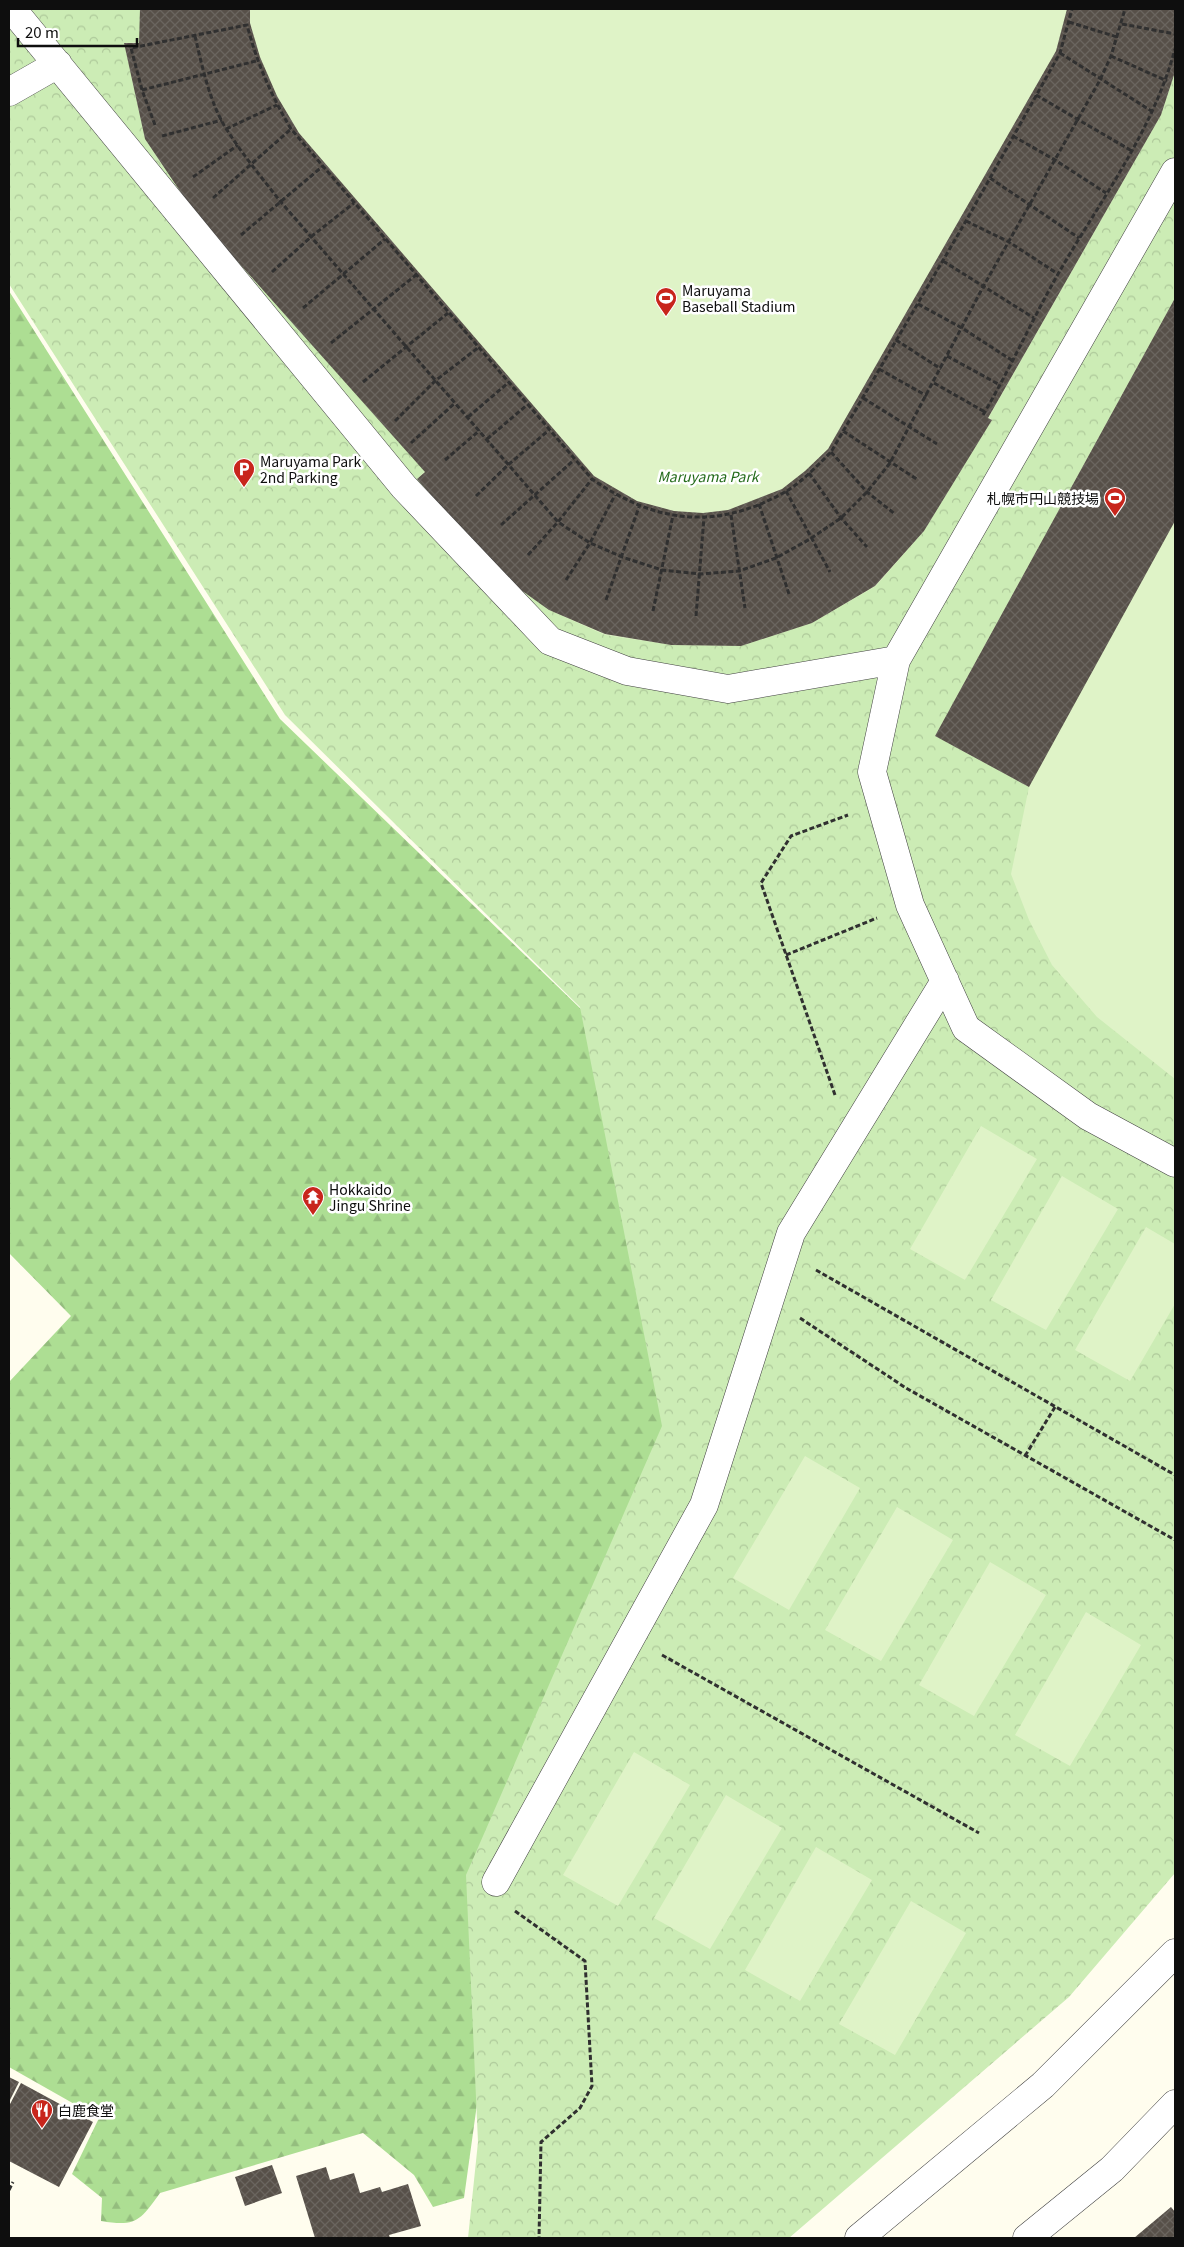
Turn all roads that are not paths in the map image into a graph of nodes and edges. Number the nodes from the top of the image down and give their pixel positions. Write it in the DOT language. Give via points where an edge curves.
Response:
graph roads {
  1 [pos="12,9"];
  2 [pos="58,64"];
  3 [pos="9,92"];
  4 [pos="1175,172"];
  5 [pos="896,660"];
  6 [pos="945,981"];
  7 [pos="1175,1163"];
  8 [pos="496,1882"];
  9 [pos="1175,1953"];
  10 [pos="1175,2104"];
  11 [pos="859,2238"];
  12 [pos="1027,2238"];
  1 -- 2 [label="street"];
  2 -- 3 [label="street"];
  2 -- 5 [label="street" via="404,487 550,641 627,671 728,689"];
  4 -- 5 [label="street"];
  5 -- 6 [label="street" via="872,772 910,905"];
  6 -- 7 [label="street" via="966,1028 1088,1116"];
  6 -- 8 [label="street" via="791,1233 704,1505"];
  9 -- 11 [label="street" via="1043,2085"];
  10 -- 12 [label="street" via="1112,2169"];
}
